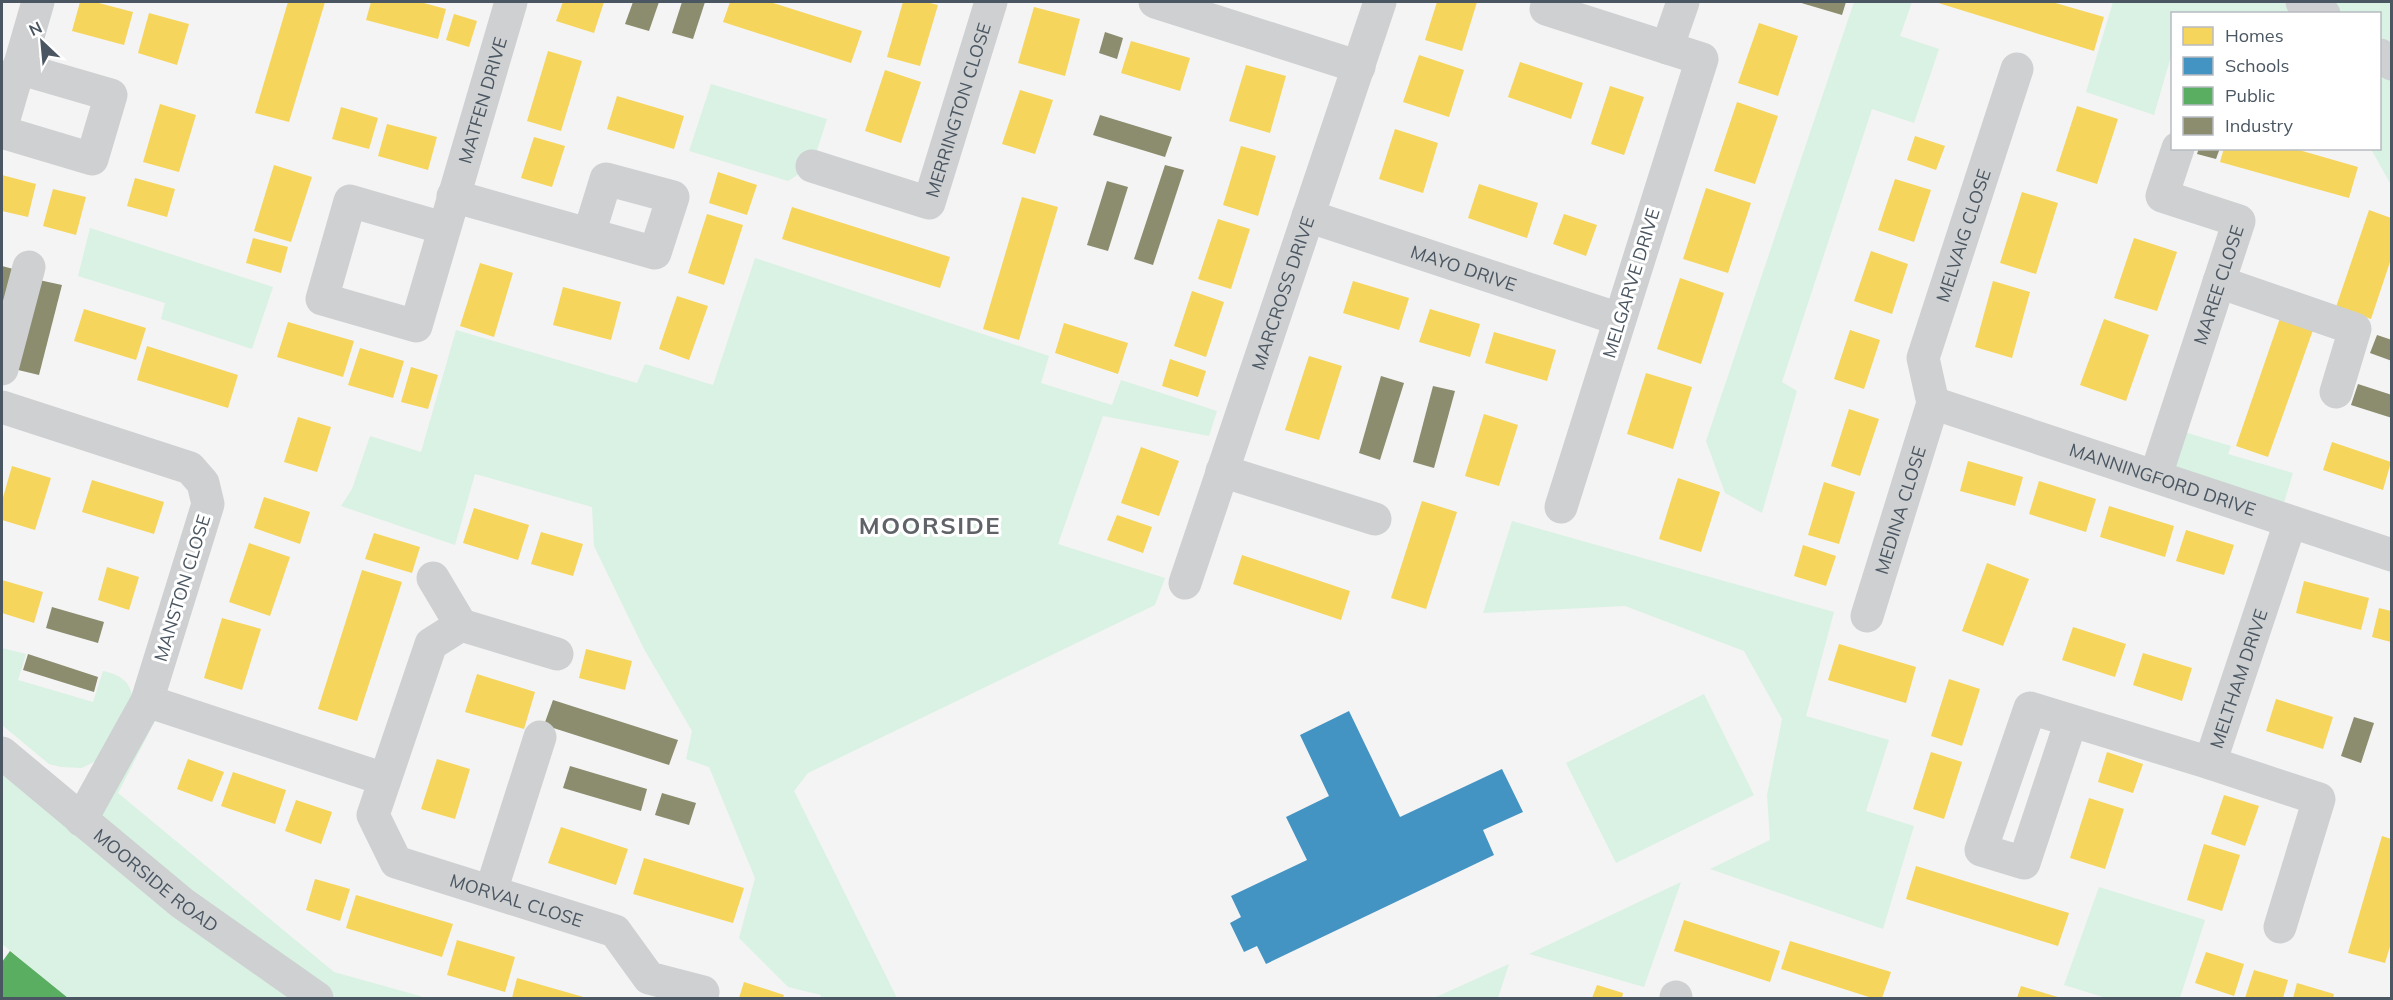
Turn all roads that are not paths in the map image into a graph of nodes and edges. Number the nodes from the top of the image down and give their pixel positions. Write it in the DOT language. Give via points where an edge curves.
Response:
graph roads {
  1 [pos="38,2"];
  2 [pos="511,2"];
  3 [pos="991,2"];
  4 [pos="1155,2"];
  5 [pos="1380,2"];
  6 [pos="1683,2"];
  7 [pos="2302,2"];
  8 [pos="1546,9"];
  9 [pos="2320,12"];
  10 [pos="1667,48"];
  11 [pos="1359,67"];
  12 [pos="18,68"];
  13 [pos="2017,69"];
  14 [pos="2,126"];
  15 [pos="2,132"];
  16 [pos="2177,150"];
  17 [pos="812,166"];
  18 [pos="453,196"];
  19 [pos="1308,216"];
  20 [pos="443,228"];
  21 [pos="589,234"];
  22 [pos="29,267"];
  23 [pos="2219,282"];
  24 [pos="1619,319"];
  25 [pos="2,369"];
  26 [pos="2336,392"];
  27 [pos="1933,403"];
  28 [pos="2,407"];
  29 [pos="1222,471"];
  30 [pos="2156,475"];
  31 [pos="1561,507"];
  32 [pos="1375,519"];
  33 [pos="2290,523"];
  34 [pos="2391,555"];
  35 [pos="433,578"];
  36 [pos="1185,583"];
  37 [pos="1867,616"];
  38 [pos="461,625"];
  39 [pos="557,654"];
  40 [pos="147,701"];
  41 [pos="2072,721"];
  42 [pos="540,737"];
  43 [pos="2,753"];
  44 [pos="2210,764"];
  45 [pos="384,779"];
  46 [pos="81,820"];
  47 [pos="490,891"];
  48 [pos="2280,927"];
  49 [pos="703,992"];
  50 [pos="317,999"];
  1 -- 12 [label="street"];
  2 -- 18 [label="street, MATFEN DRIVE"];
  3 -- 17 [label="street, MERRINGTON CLOSE" via="929,203"];
  4 -- 11 [label="street"];
  5 -- 11 [label="street, MARCROSS DRIVE"];
  6 -- 10 [label="street"];
  7 -- 9 [label="street"];
  8 -- 10 [label="street"];
  10 -- 24 [label="street, MELGARVE DRIVE" via="1702,59"];
  11 -- 19 [label="street, MARCROSS DRIVE"];
  12 -- 14 [label="street"];
  12 -- 15 [label="street" via="111,95 92,159"];
  13 -- 27 [label="street, MELVAIG CLOSE" via="1923,358"];
  16 -- 23 [label="street, MAREE CLOSE" via="2162,196 2239,221"];
  18 -- 20 [label="street, MATFEN DRIVE"];
  18 -- 21 [label="street"];
  19 -- 24 [label="street, MAYO DRIVE"];
  19 -- 29 [label="street, MARCROSS DRIVE"];
  22 -- 25 [label="street"];
  23 -- 26 [label="street" via="2355,329"];
  23 -- 30 [label="street, MAREE CLOSE"];
  24 -- 31 [label="street, MELGARVE DRIVE"];
  27 -- 30 [label="street, MANNINGFORD DRIVE"];
  27 -- 37 [label="street, MEDINA CLOSE"];
  28 -- 40 [label="street, MANSTON CLOSE" via="190,468 203,483 208,504"];
  29 -- 32 [label="street"];
  29 -- 36 [label="street, MARCROSS DRIVE"];
  30 -- 33 [label="street, MANNINGFORD DRIVE"];
  33 -- 34 [label="street, MANNINGFORD DRIVE"];
  33 -- 44 [label="street, MELTHAM DRIVE"];
  35 -- 38 [label="street"];
  38 -- 39 [label="street"];
  38 -- 45 [label="street, MORVAL CLOSE" via="431,644"];
  40 -- 45 [label="street"];
  40 -- 46 [label="street, MANSTON CLOSE"];
  41 -- 44 [label="street, MELTHAM DRIVE"];
  42 -- 47 [label="street"];
  43 -- 46 [label="street, MOORSIDE ROAD"];
  44 -- 48 [label="street" via="2319,799"];
  45 -- 47 [label="street, MORVAL CLOSE" via="373,815 396,862"];
  46 -- 50 [label="street, MOORSIDE ROAD" via="182,903"];
  47 -- 49 [label="street, MORVAL CLOSE" via="615,931 649,978"];
}
